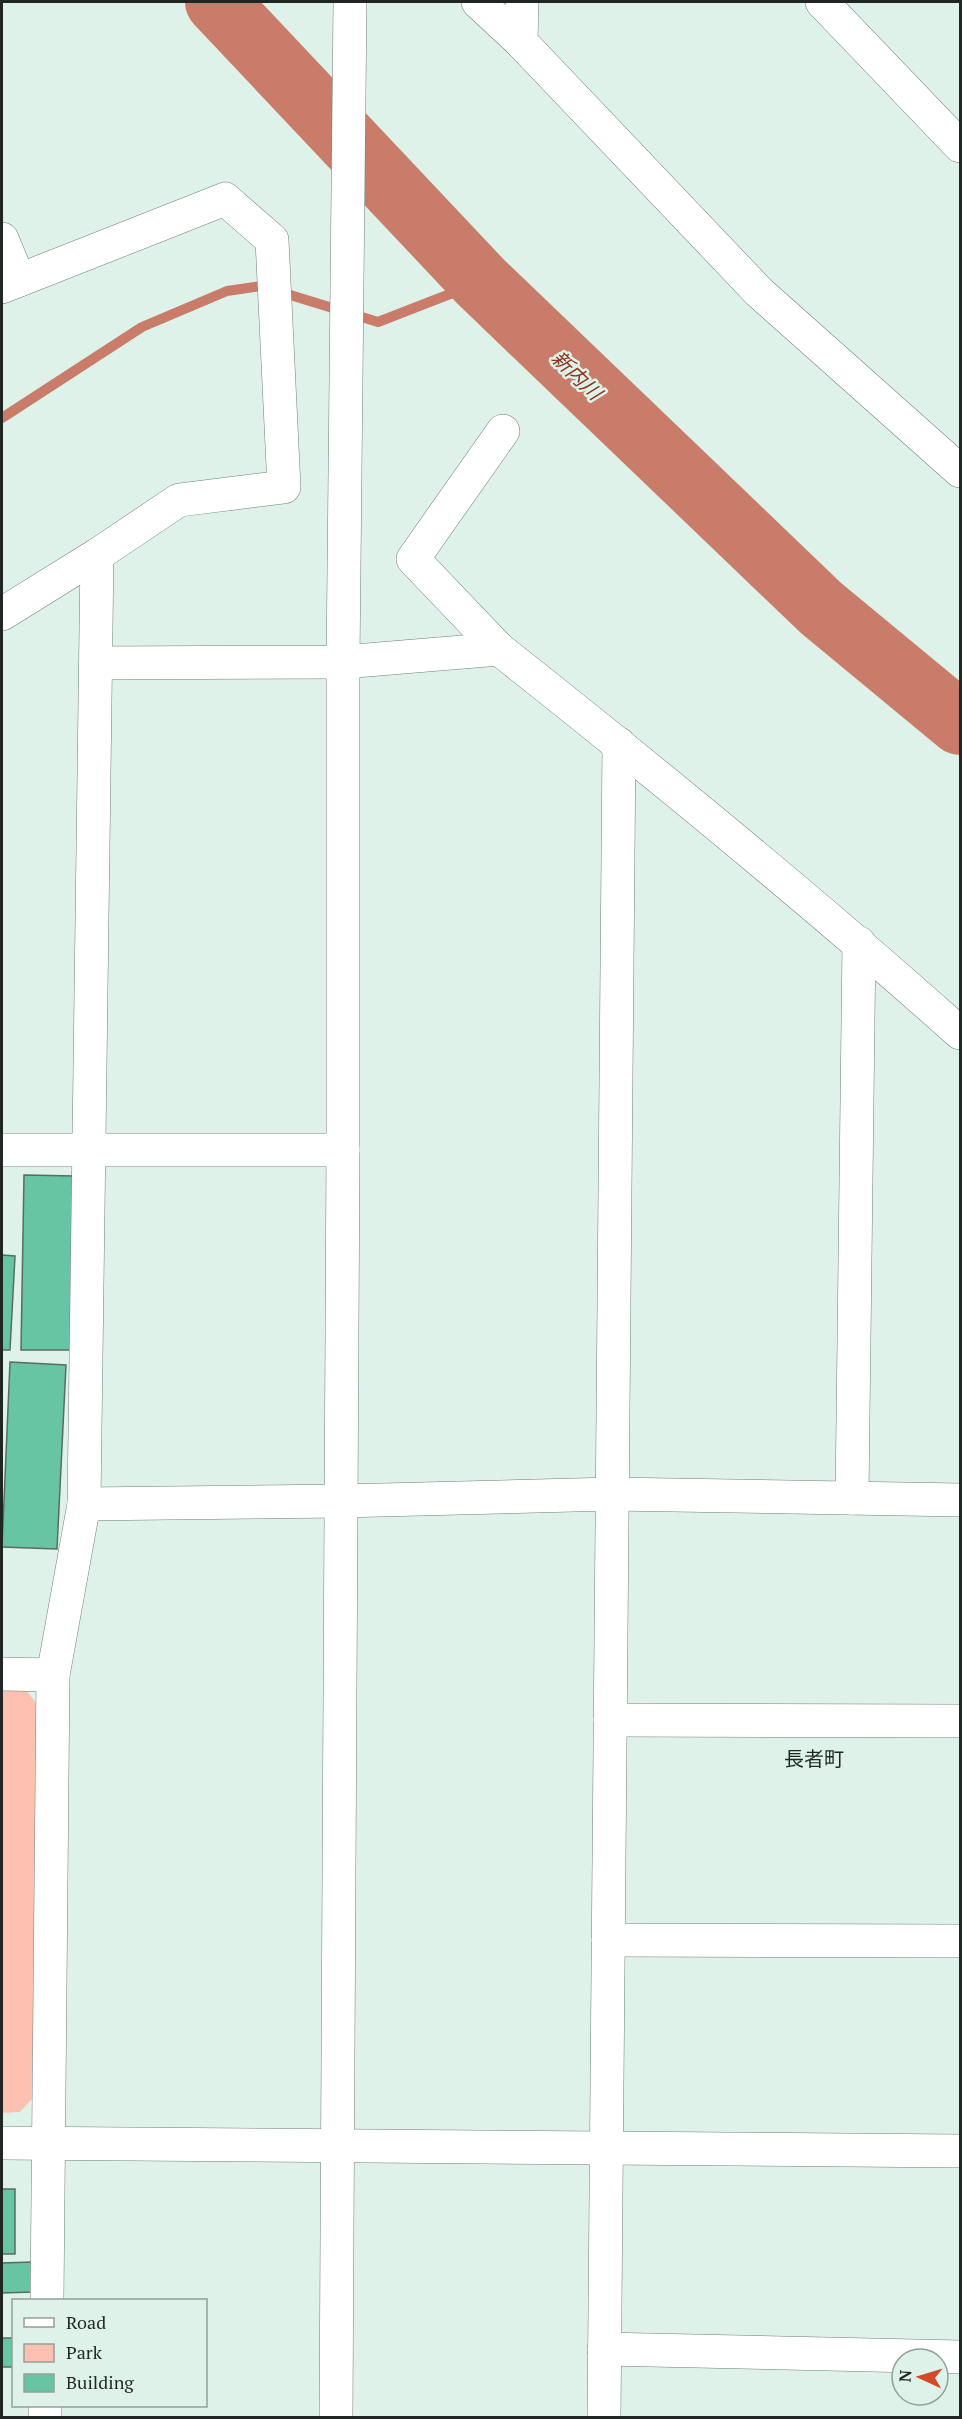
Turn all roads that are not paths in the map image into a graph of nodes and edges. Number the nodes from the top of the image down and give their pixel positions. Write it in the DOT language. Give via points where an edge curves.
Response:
graph roads {
  1 [pos="350,2"];
  2 [pos="478,2"];
  3 [pos="522,2"];
  4 [pos="822,2"];
  5 [pos="521,42"];
  6 [pos="960,146"];
  7 [pos="2,239"];
  8 [pos="10,284"];
  9 [pos="503,431"];
  10 [pos="960,471"];
  11 [pos="97,555"];
  12 [pos="2,614"];
  13 [pos="499,649"];
  14 [pos="343,662"];
  15 [pos="96,663"];
  16 [pos="619,744"];
  17 [pos="859,943"];
  18 [pos="960,1034"];
  19 [pos="89,1149"];
  20 [pos="2,1150"];
  21 [pos="344,1150"];
  22 [pos="612,1494"];
  23 [pos="852,1498"];
  24 [pos="960,1500"];
  25 [pos="341,1501"];
  26 [pos="84,1504"];
  27 [pos="2,1674"];
  28 [pos="53,1675"];
  29 [pos="610,1720"];
  30 [pos="960,1721"];
  31 [pos="608,1940"];
  32 [pos="960,1941"];
  33 [pos="2,2143"];
  34 [pos="48,2144"];
  35 [pos="337,2146"];
  36 [pos="606,2149"];
  37 [pos="960,2151"];
  38 [pos="46,2299"];
  39 [pos="604,2349"];
  40 [pos="960,2357"];
  41 [pos="336,2418"];
  42 [pos="604,2418"];
  1 -- 14 [label="street"];
  2 -- 5 [label="street"];
  3 -- 5 [label="street"];
  4 -- 6 [label="street"];
  5 -- 10 [label="street" via="759,292"];
  7 -- 8 [label="street"];
  8 -- 11 [label="street" via="225,199 272,240 284,487 179,500"];
  9 -- 13 [label="street" via="413,559"];
  11 -- 12 [label="street"];
  11 -- 15 [label="street"];
  13 -- 14 [label="street"];
  13 -- 16 [label="street"];
  14 -- 15 [label="street"];
  14 -- 21 [label="street"];
  15 -- 19 [label="street"];
  16 -- 17 [label="street"];
  16 -- 22 [label="street"];
  17 -- 18 [label="street"];
  17 -- 23 [label="street"];
  19 -- 20 [label="street"];
  19 -- 21 [label="street"];
  19 -- 26 [label="street"];
  21 -- 25 [label="street"];
  22 -- 23 [label="street"];
  22 -- 25 [label="street"];
  22 -- 29 [label="street"];
  23 -- 24 [label="street"];
  25 -- 26 [label="street"];
  25 -- 35 [label="street"];
  26 -- 28 [label="street"];
  27 -- 28 [label="street"];
  28 -- 34 [label="street"];
  29 -- 30 [label="street"];
  29 -- 31 [label="street"];
  31 -- 32 [label="street"];
  31 -- 36 [label="street"];
  33 -- 34 [label="street"];
  34 -- 35 [label="street"];
  34 -- 38 [label="street"];
  35 -- 36 [label="street"];
  35 -- 41 [label="street"];
  36 -- 37 [label="street"];
  36 -- 39 [label="street"];
  39 -- 40 [label="street"];
  39 -- 42 [label="street"];
}
